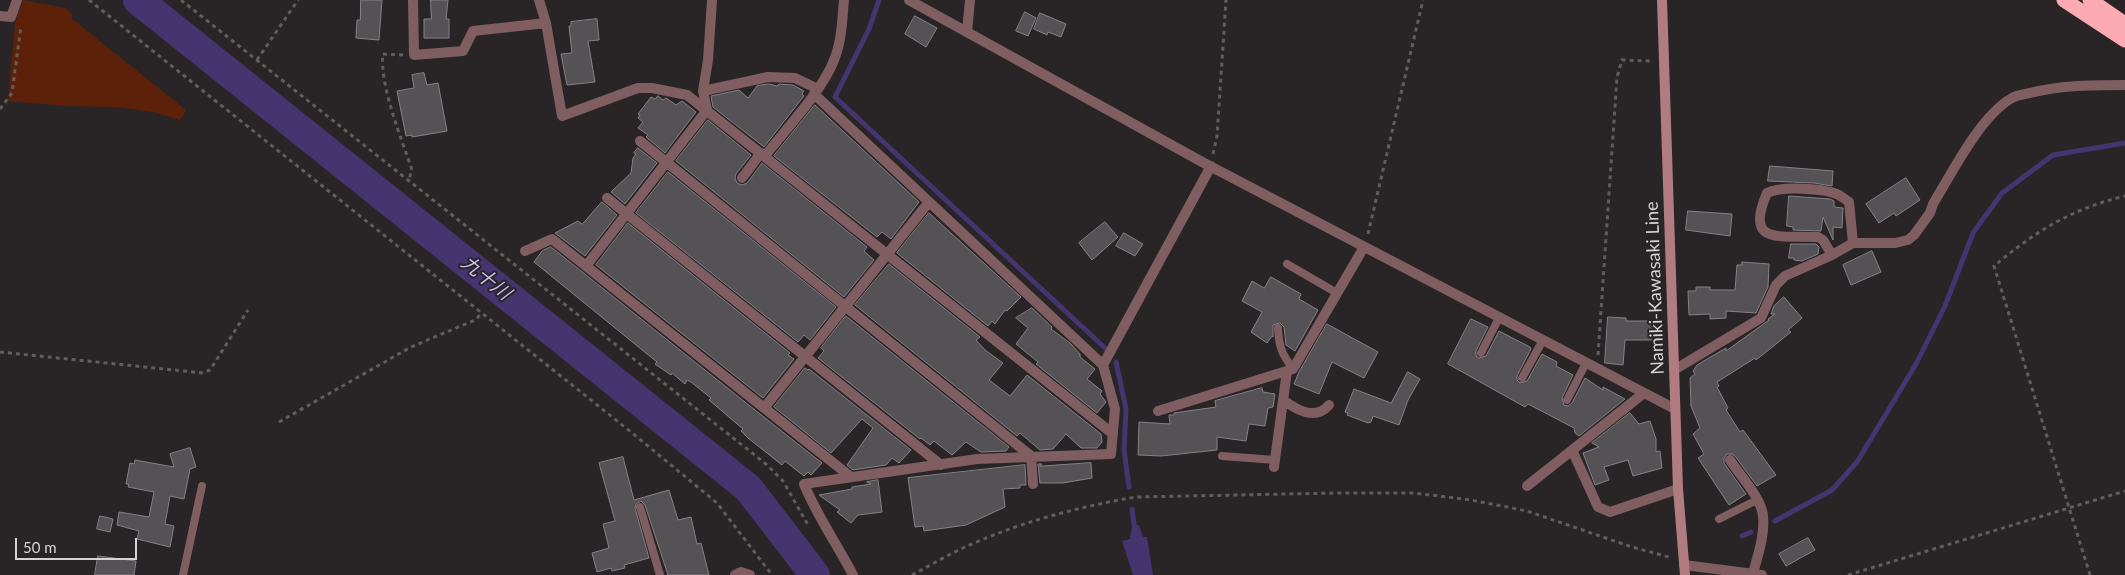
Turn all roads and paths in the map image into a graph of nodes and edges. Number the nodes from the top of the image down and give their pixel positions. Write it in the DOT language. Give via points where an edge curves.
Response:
graph roads {
  1 [pos="89,0"];
  2 [pos="181,0"];
  3 [pos="298,0"];
  4 [pos="413,0"];
  5 [pos="539,0"];
  6 [pos="712,0"];
  7 [pos="844,0"];
  8 [pos="909,0"];
  9 [pos="970,0"];
  10 [pos="1226,0"];
  11 [pos="1423,0"];
  12 [pos="1662,0"];
  13 [pos="2064,0"];
  14 [pos="2090,0"];
  15 [pos="16,4"];
  16 [pos="0,16"];
  17 [pos="546,23"];
  18 [pos="2125,24"];
  19 [pos="968,32"];
  20 [pos="2125,40"];
  21 [pos="414,55"];
  22 [pos="257,60"];
  23 [pos="1664,62"];
  24 [pos="2125,85"];
  25 [pos="703,91"];
  26 [pos="816,91"];
  27 [pos="0,109"];
  28 [pos="707,110"];
  29 [pos="640,141"];
  30 [pos="763,155"];
  31 [pos="666,161"];
  32 [pos="1211,166"];
  33 [pos="742,178"];
  34 [pos="409,180"];
  35 [pos="2125,196"];
  36 [pos="608,198"];
  37 [pos="929,202"];
  38 [pos="627,213"];
  39 [pos="1852,243"];
  40 [pos="1364,247"];
  41 [pos="524,251"];
  42 [pos="888,254"];
  43 [pos="1832,255"];
  44 [pos="1287,264"];
  45 [pos="586,266"];
  46 [pos="1337,293"];
  47 [pos="846,305"];
  48 [pos="248,310"];
  49 [pos="482,313"];
  50 [pos="1499,318"];
  51 [pos="1278,328"];
  52 [pos="1543,340"];
  53 [pos="0,352"];
  54 [pos="1480,353"];
  55 [pos="805,357"];
  56 [pos="1586,363"];
  57 [pos="1103,365"];
  58 [pos="1598,368"];
  59 [pos="1290,370"];
  60 [pos="1674,370"];
  61 [pos="1522,378"];
  62 [pos="1644,392"];
  63 [pos="1283,400"];
  64 [pos="1567,400"];
  65 [pos="1329,405"];
  66 [pos="764,408"];
  67 [pos="1675,409"];
  68 [pos="1158,411"];
  69 [pos="280,422"];
  70 [pos="1113,434"];
  71 [pos="1572,450"];
  72 [pos="1031,456"];
  73 [pos="1222,456"];
  74 [pos="1730,460"];
  75 [pos="1274,464"];
  76 [pos="941,465"];
  77 [pos="851,477"];
  78 [pos="1033,484"];
  79 [pos="202,486"];
  80 [pos="1527,486"];
  81 [pos="1678,489"];
  82 [pos="2125,491"];
  83 [pos="1758,500"];
  84 [pos="640,507"];
  85 [pos="2068,509"];
  86 [pos="1719,519"];
  87 [pos="811,530"];
  88 [pos="1669,557"];
  89 [pos="1685,570"];
  90 [pos="1757,574"];
  91 [pos="183,575"];
  92 [pos="660,575"];
  93 [pos="735,575"];
  94 [pos="750,575"];
  95 [pos="772,575"];
  96 [pos="853,575"];
  97 [pos="912,575"];
  98 [pos="1848,575"];
  99 [pos="2090,575"];
  1 -- 49 [label="path"];
  2 -- 22 [label="path"];
  3 -- 22 [label="path"];
  4 -- 21 [label="street"];
  5 -- 17 [label="street"];
  6 -- 25 [label="street"];
  7 -- 26 [label="street" via="841,35 834,61"];
  8 -- 19 [label="street"];
  9 -- 19 [label="street"];
  10 -- 32 [label="path" via="1217,136"];
  11 -- 40 [label="path"];
  12 -- 23 [label="main road, Namiki-Kawasaki Line"];
  13 -- 20 [label="highway"];
  14 -- 18 [label="highway"];
  15 -- 16 [label="street" via="11,17"];
  15 -- 27 [label="path" via="22,12 12,93"];
  17 -- 21 [label="street" via="473,31 464,52"];
  17 -- 28 [label="street" via="562,116 638,88 687,96"];
  19 -- 32 [label="street"];
  21 -- 34 [label="path" via="383,54 382,63 390,104 412,170"];
  22 -- 34 [label="path"];
  23 -- 58 [label="path" via="1622,60 1618,77"];
  23 -- 60 [label="main road, Namiki-Kawasaki Line"];
  24 -- 39 [label="street" via="2082,85 2013,97 1994,111 1975,136 1914,235 1896,243"];
  25 -- 26 [label="street" via="768,77 795,78"];
  25 -- 28 [label="street"];
  26 -- 30 [label="street"];
  26 -- 37 [label="street"];
  28 -- 30 [label="street"];
  28 -- 31 [label="street"];
  29 -- 31 [label="street"];
  30 -- 33 [label="street"];
  30 -- 42 [label="street"];
  31 -- 38 [label="street"];
  31 -- 47 [label="street"];
  32 -- 40 [label="street"];
  32 -- 57 [label="street"];
  34 -- 87 [label="path" via="766,464 784,481"];
  35 -- 85 [label="path" via="2070,214 2026,240 1994,266"];
  36 -- 38 [label="street"];
  37 -- 42 [label="street"];
  37 -- 57 [label="street"];
  38 -- 45 [label="street"];
  38 -- 55 [label="street"];
  39 -- 43 [label="street"];
  39 -- 43 [label="street" via="1849,202 1839,195 1776,188 1766,192 1759,219 1763,231 1778,236 1818,237"];
  40 -- 46 [label="street"];
  40 -- 50 [label="street"];
  41 -- 45 [label="street" via="552,239"];
  42 -- 47 [label="street"];
  42 -- 70 [label="street"];
  43 -- 60 [label="street" via="1785,276 1776,285 1760,318"];
  44 -- 46 [label="lane"];
  45 -- 66 [label="street"];
  46 -- 59 [label="street"];
  47 -- 55 [label="street"];
  47 -- 72 [label="street"];
  48 -- 53 [label="path" via="210,370 203,373"];
  49 -- 69 [label="path" via="474,320 411,347"];
  49 -- 95 [label="path" via="717,503"];
  50 -- 52 [label="street"];
  50 -- 54 [label="lane"];
  51 -- 59 [label="lane" via="1278,344"];
  52 -- 56 [label="street"];
  52 -- 61 [label="lane"];
  55 -- 66 [label="street"];
  55 -- 76 [label="street"];
  56 -- 58 [label="street"];
  56 -- 64 [label="lane"];
  57 -- 70 [label="street" via="1115,409"];
  58 -- 62 [label="street"];
  59 -- 63 [label="street"];
  59 -- 68 [label="street"];
  60 -- 67 [label="main road, Namiki-Kawasaki Line"];
  62 -- 67 [label="street"];
  62 -- 71 [label="street"];
  63 -- 65 [label="street" via="1293,408 1314,414 1324,411"];
  63 -- 75 [label="street"];
  66 -- 77 [label="street"];
  67 -- 81 [label="main road, Namiki-Kawasaki Line"];
  70 -- 72 [label="street" via="1111,454"];
  71 -- 80 [label="street"];
  71 -- 81 [label="street" via="1598,507 1610,512"];
  72 -- 76 [label="street"];
  72 -- 78 [label="street"];
  73 -- 75 [label="lane"];
  74 -- 83 [label="street"];
  76 -- 77 [label="street"];
  77 -- 96 [label="street" via="804,484 813,508"];
  79 -- 91 [label="lane"];
  81 -- 89 [label="main road, Namiki-Kawasaki Line"];
  82 -- 85 [label="path"];
  83 -- 86 [label="lane"];
  83 -- 90 [label="street" via="1763,514 1763,535"];
  84 -- 92 [label="lane"];
  85 -- 98 [label="path"];
  85 -- 99 [label="path"];
  88 -- 97 [label="path" via="1528,511 1461,498 1414,493 1155,497 1106,502 1016,527 963,548"];
  89 -- 90 [label="street"];
  93 -- 94 [label="street" via="741,572"];
}
